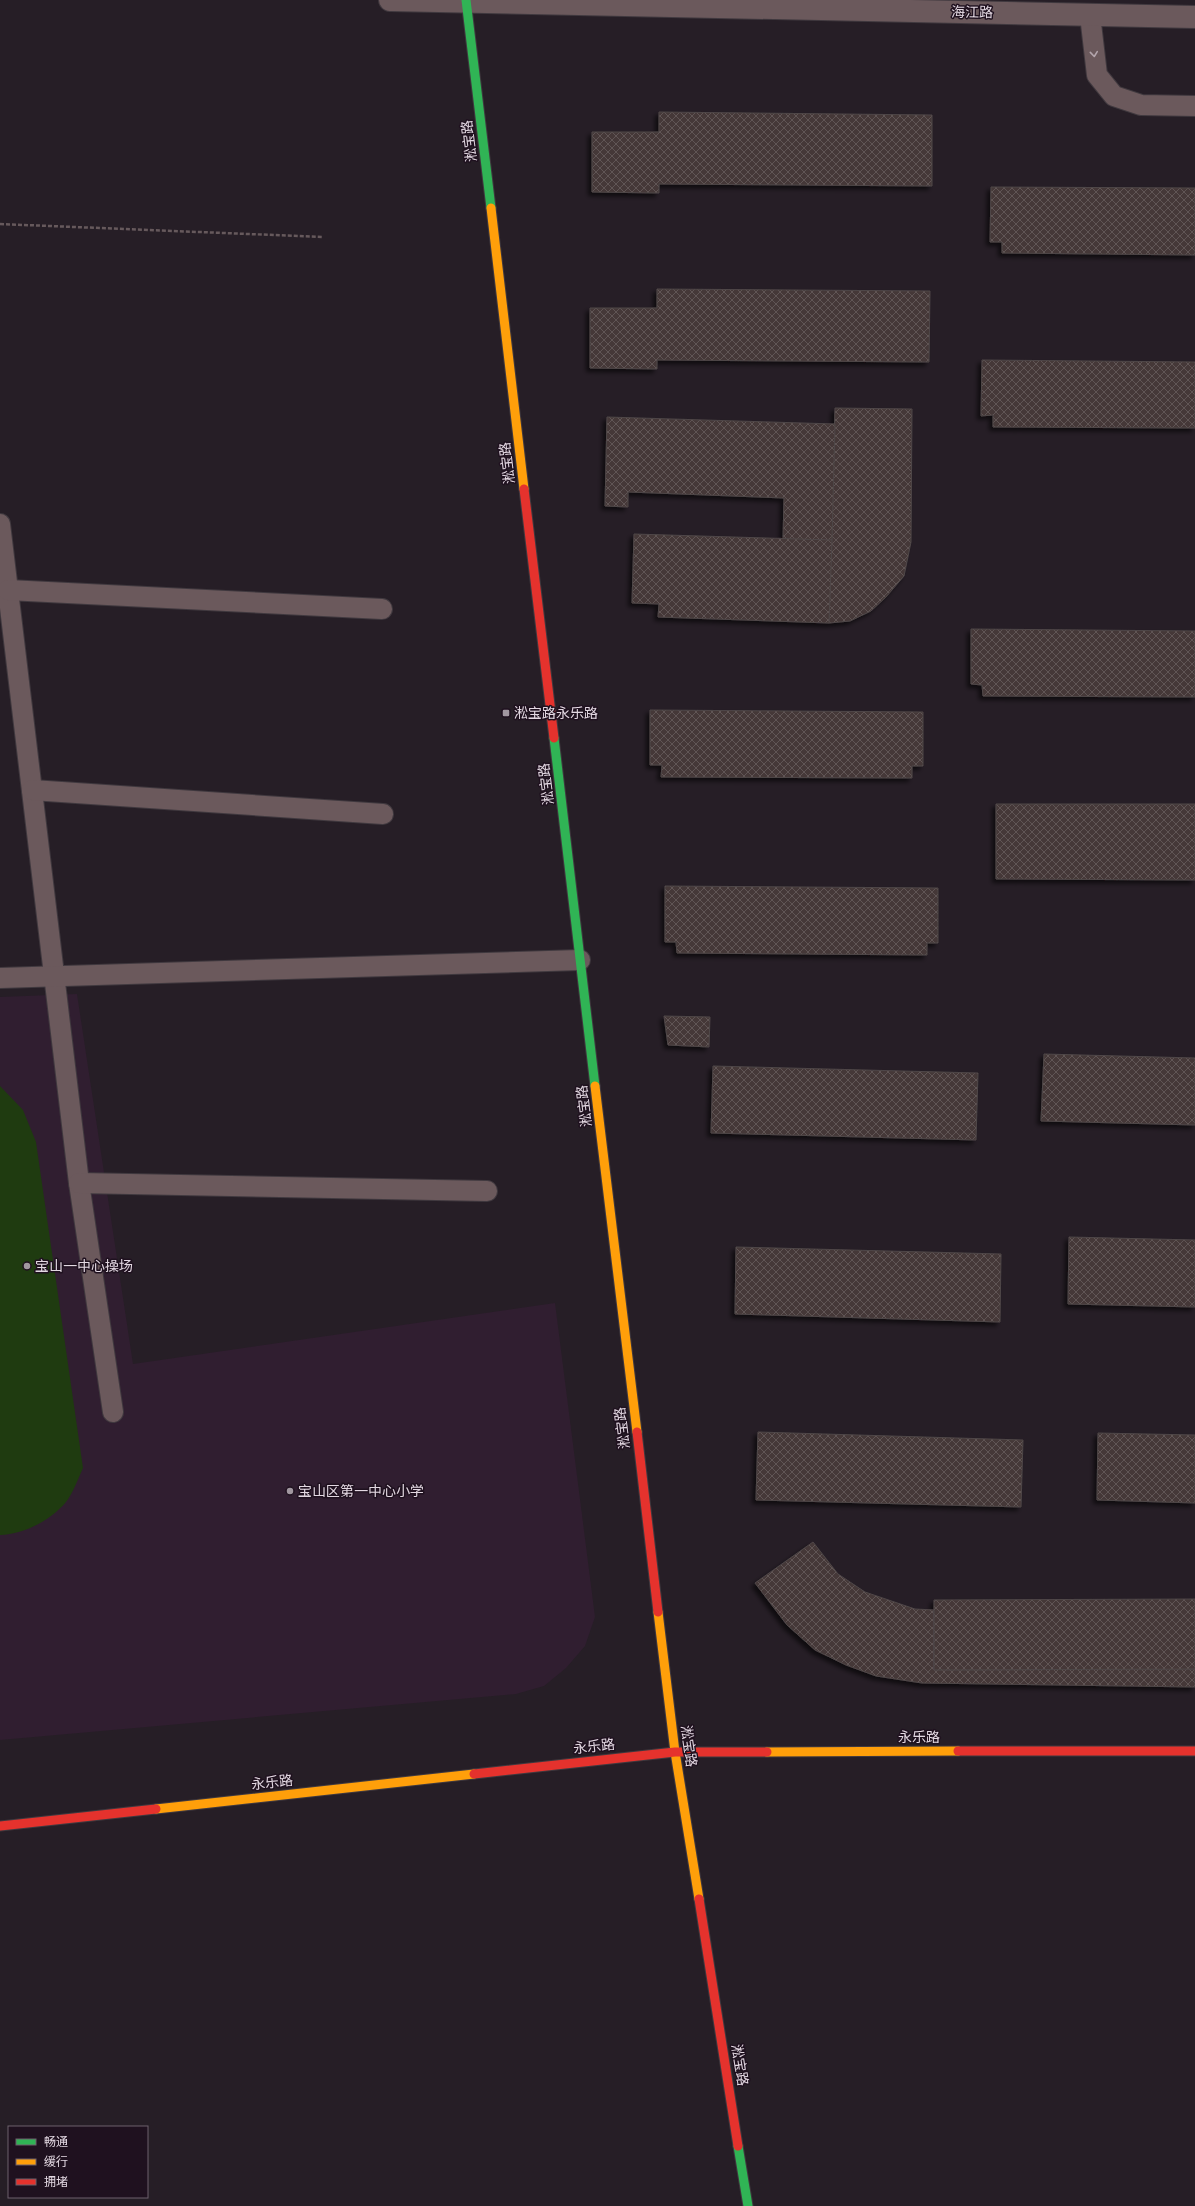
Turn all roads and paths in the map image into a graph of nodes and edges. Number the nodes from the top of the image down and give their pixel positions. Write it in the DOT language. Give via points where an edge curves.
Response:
graph roads {
  1 [pos="390,0"];
  2 [pos="466,1"];
  3 [pos="911,5"];
  4 [pos="1090,15"];
  5 [pos="1195,17"];
  6 [pos="1195,106"];
  7 [pos="0,224"];
  8 [pos="323,237"];
  9 [pos="0,524"];
  10 [pos="8,590"];
  11 [pos="382,609"];
  12 [pos="32,790"];
  13 [pos="383,814"];
  14 [pos="580,960"];
  15 [pos="54,975"];
  16 [pos="0,978"];
  17 [pos="79,1183"];
  18 [pos="487,1191"];
  19 [pos="113,1412"];
  20 [pos="1195,1751"];
  21 [pos="675,1752"];
  22 [pos="0,1826"];
  23 [pos="748,2206"];
  1 -- 2 [label="street, 海江路"];
  2 -- 3 [label="street, 海江路"];
  2 -- 14 [label="main road, 淞宝路"];
  3 -- 4 [label="street, 海江路"];
  4 -- 5 [label="street, 海江路"];
  4 -- 6 [label="lane, one-way" via="1097,74 1114,96 1141,105"];
  7 -- 8 [label="path"];
  9 -- 10 [label="lane"];
  10 -- 11 [label="lane"];
  10 -- 12 [label="lane"];
  12 -- 13 [label="lane"];
  12 -- 15 [label="lane"];
  14 -- 15 [label="lane"];
  14 -- 21 [label="main road, 淞宝路"];
  15 -- 16 [label="lane"];
  15 -- 17 [label="lane"];
  17 -- 18 [label="lane"];
  17 -- 19 [label="lane"];
  20 -- 21 [label="main road, 永乐路"];
  21 -- 22 [label="main road, 永乐路"];
  21 -- 23 [label="main road, 淞宝路"];
}
